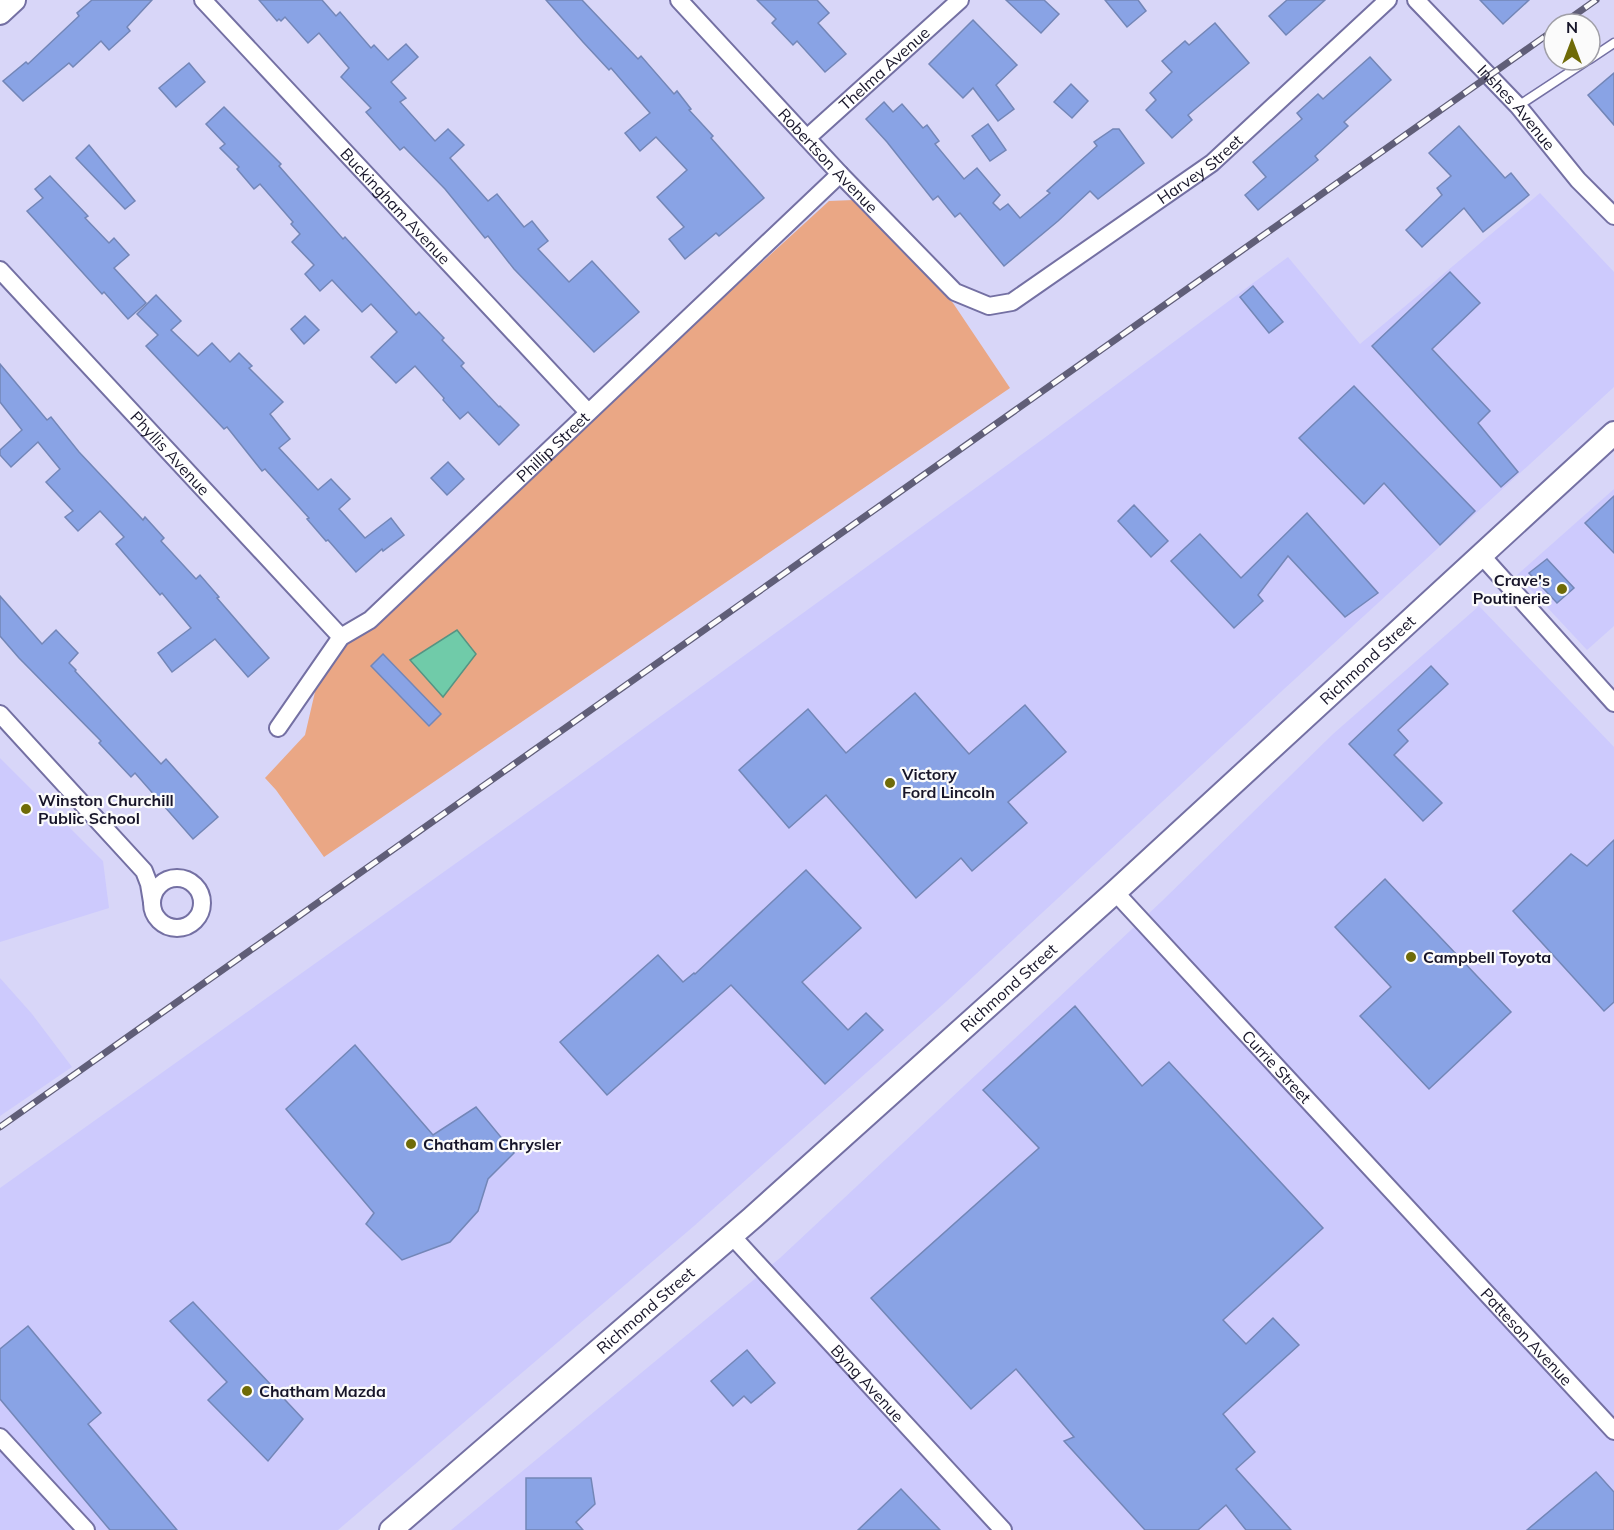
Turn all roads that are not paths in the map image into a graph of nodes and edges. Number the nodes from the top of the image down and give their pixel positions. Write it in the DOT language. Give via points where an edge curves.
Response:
graph roads {
  1 [pos="14,0"];
  2 [pos="203,0"];
  3 [pos="679,0"];
  4 [pos="960,0"];
  5 [pos="1388,0"];
  6 [pos="1416,0"];
  7 [pos="0,13"];
  8 [pos="1569,72"];
  9 [pos="1518,106"];
  10 [pos="807,138"];
  11 [pos="840,174"];
  12 [pos="1614,216"];
  13 [pos="0,270"];
  14 [pos="989,306"];
  15 [pos="588,412"];
  16 [pos="1614,433"];
  17 [pos="1482,556"];
  18 [pos="341,637"];
  19 [pos="1614,703"];
  20 [pos="0,714"];
  21 [pos="278,728"];
  22 [pos="139,866"];
  23 [pos="178,878"];
  24 [pos="1115,892"];
  25 [pos="152,902"];
  26 [pos="732,1236"];
  27 [pos="1440,1241"];
  28 [pos="1614,1431"];
  29 [pos="0,1437"];
  30 [pos="86,1530"];
  31 [pos="391,1530"];
  32 [pos="1003,1530"];
  1 -- 7 [label="main road"];
  2 -- 15 [label="street, Buckingham Avenue"];
  3 -- 10 [label="street, Robertson Avenue"];
  4 -- 10 [label="street, Thelma Avenue"];
  5 -- 14 [label="street, Harvey Street" via="1212,163 1012,302"];
  6 -- 9 [label="street, Inshes Avenue"];
  8 -- 9 [label="lane"];
  9 -- 12 [label="street, Inshes Avenue" via="1578,180"];
  10 -- 11 [label="street, Robertson Avenue"];
  11 -- 14 [label="street, Robertson Avenue" via="955,292"];
  11 -- 15 [label="street, Phillip Street"];
  13 -- 18 [label="street, Phyllis Avenue"];
  15 -- 18 [label="street, Phillip Street" via="370,620"];
  16 -- 17 [label="main road, Richmond Street"];
  17 -- 19 [label="street"];
  17 -- 24 [label="main road, Richmond Street"];
  18 -- 21 [label="street, Phillip Street"];
  20 -- 22 [label="street"];
  22 -- 23 [label="street" via="154,874"];
  22 -- 25 [label="street" via="147,876"];
  23 -- 25 [label="street" via="160,884"];
  23 -- 25 [label="street" via="199,891 201,911 194,921 182,927 169,927 154,914"];
  24 -- 26 [label="main road, Richmond Street"];
  24 -- 27 [label="street, Currie Street"];
  26 -- 31 [label="main road, Richmond Street"];
  26 -- 32 [label="street, Byng Avenue"];
  27 -- 28 [label="street, Patteson Avenue"];
  29 -- 30 [label="street"];
}
